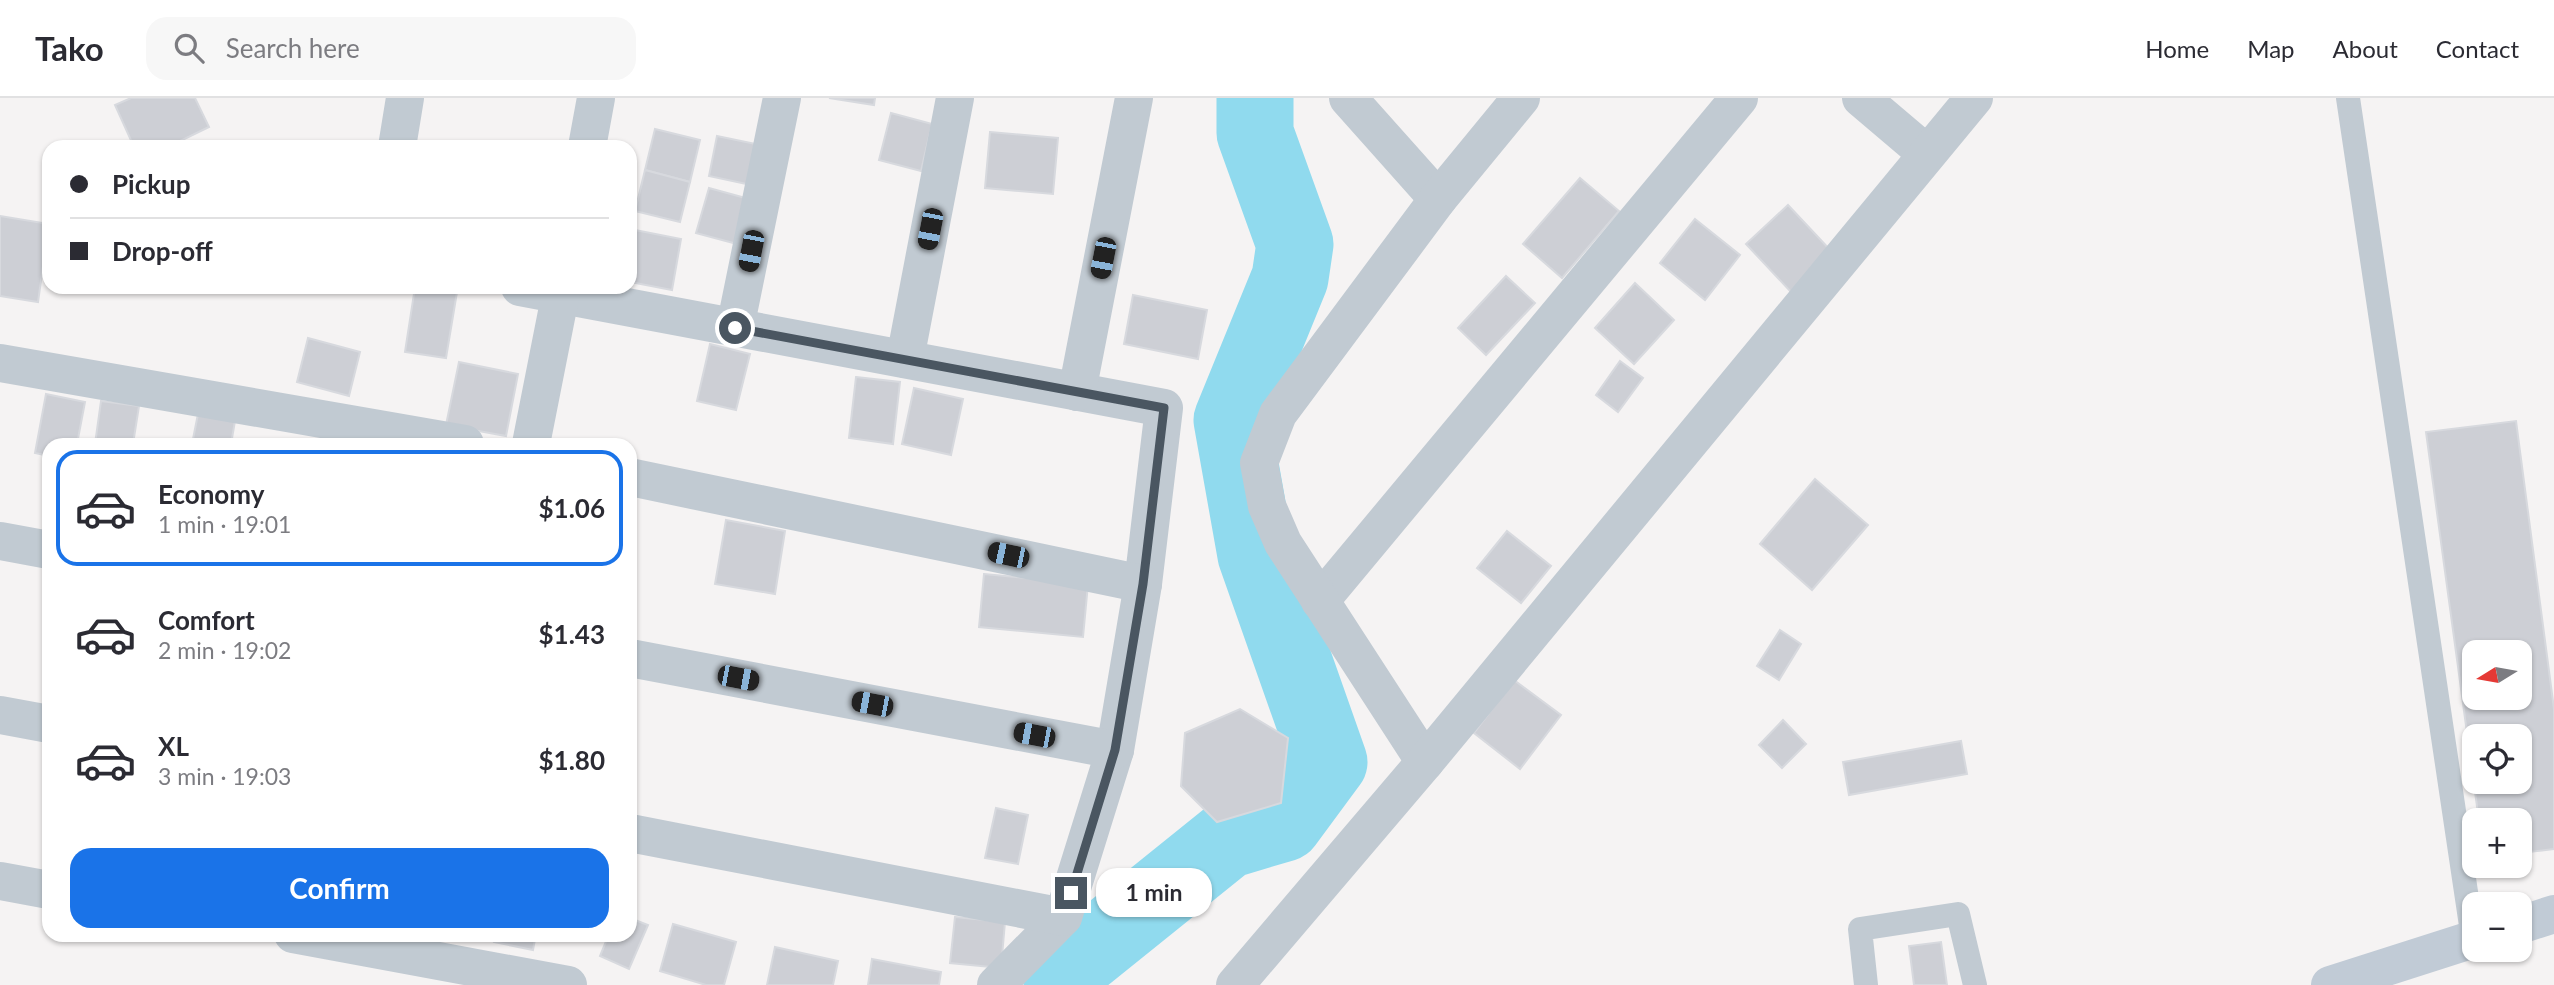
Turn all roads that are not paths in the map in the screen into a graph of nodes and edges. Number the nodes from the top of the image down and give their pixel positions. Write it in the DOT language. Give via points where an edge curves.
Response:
graph roads {
  1 [pos="405,98"];
  2 [pos="596,98"];
  3 [pos="782,98"];
  4 [pos="955,98"];
  5 [pos="1133,98"];
  6 [pos="1348,98"];
  7 [pos="1521,98"];
  8 [pos="1739,98"];
  9 [pos="1861,98"];
  10 [pos="1974,98"];
  11 [pos="2348,98"];
  12 [pos="398,140"];
  13 [pos="588,140"];
  14 [pos="1927,154"];
  15 [pos="1438,199"];
  16 [pos="561,294"];
  17 [pos="576,294"];
  18 [pos="735,328"];
  19 [pos="905,359"];
  20 [pos="0,363"];
  21 [pos="1077,392"];
  22 [pos="431,438"];
  23 [pos="532,438"];
  24 [pos="637,478"];
  25 [pos="0,541"];
  26 [pos="42,549"];
  27 [pos="1143,584"];
  28 [pos="1320,601"];
  29 [pos="637,659"];
  30 [pos="0,715"];
  31 [pos="42,723"];
  32 [pos="1115,750"];
  33 [pos="1425,762"];
  34 [pos="637,834"];
  35 [pos="0,881"];
  36 [pos="42,889"];
  37 [pos="2467,892"];
  38 [pos="2554,914"];
  39 [pos="1063,917"];
  40 [pos="2532,921"];
  41 [pos="337,942"];
  42 [pos="2462,943"];
  43 [pos="437,960"];
  44 [pos="568,985"];
  45 [pos="996,985"];
  46 [pos="1235,985"];
  47 [pos="1866,985"];
  48 [pos="1975,985"];
  49 [pos="2330,985"];
  1 -- 12 [label="street"];
  2 -- 13 [label="street"];
  3 -- 18 [label="street"];
  4 -- 19 [label="street"];
  5 -- 21 [label="street"];
  6 -- 15 [label="street"];
  7 -- 15 [label="street"];
  8 -- 28 [label="street"];
  9 -- 14 [label="street"];
  10 -- 14 [label="street"];
  11 -- 37 [label="lane"];
  14 -- 33 [label="street"];
  15 -- 28 [label="street" via="1278,414 1259,463 1268,506 1283,543"];
  16 -- 23 [label="street"];
  17 -- 18 [label="street"];
  18 -- 19 [label="street"];
  19 -- 21 [label="street"];
  20 -- 22 [label="street"];
  21 -- 27 [label="street" via="1164,408"];
  24 -- 27 [label="street"];
  25 -- 26 [label="street"];
  27 -- 32 [label="street"];
  28 -- 33 [label="street"];
  29 -- 32 [label="street"];
  30 -- 31 [label="street"];
  32 -- 39 [label="street"];
  33 -- 46 [label="street"];
  34 -- 39 [label="street"];
  35 -- 36 [label="street"];
  38 -- 40 [label="main road"];
  39 -- 45 [label="street"];
  41 -- 43 [label="street"];
  42 -- 49 [label="main road"];
  43 -- 44 [label="street"];
  47 -- 48 [label="lane" via="1860,929 1958,914"];
}
